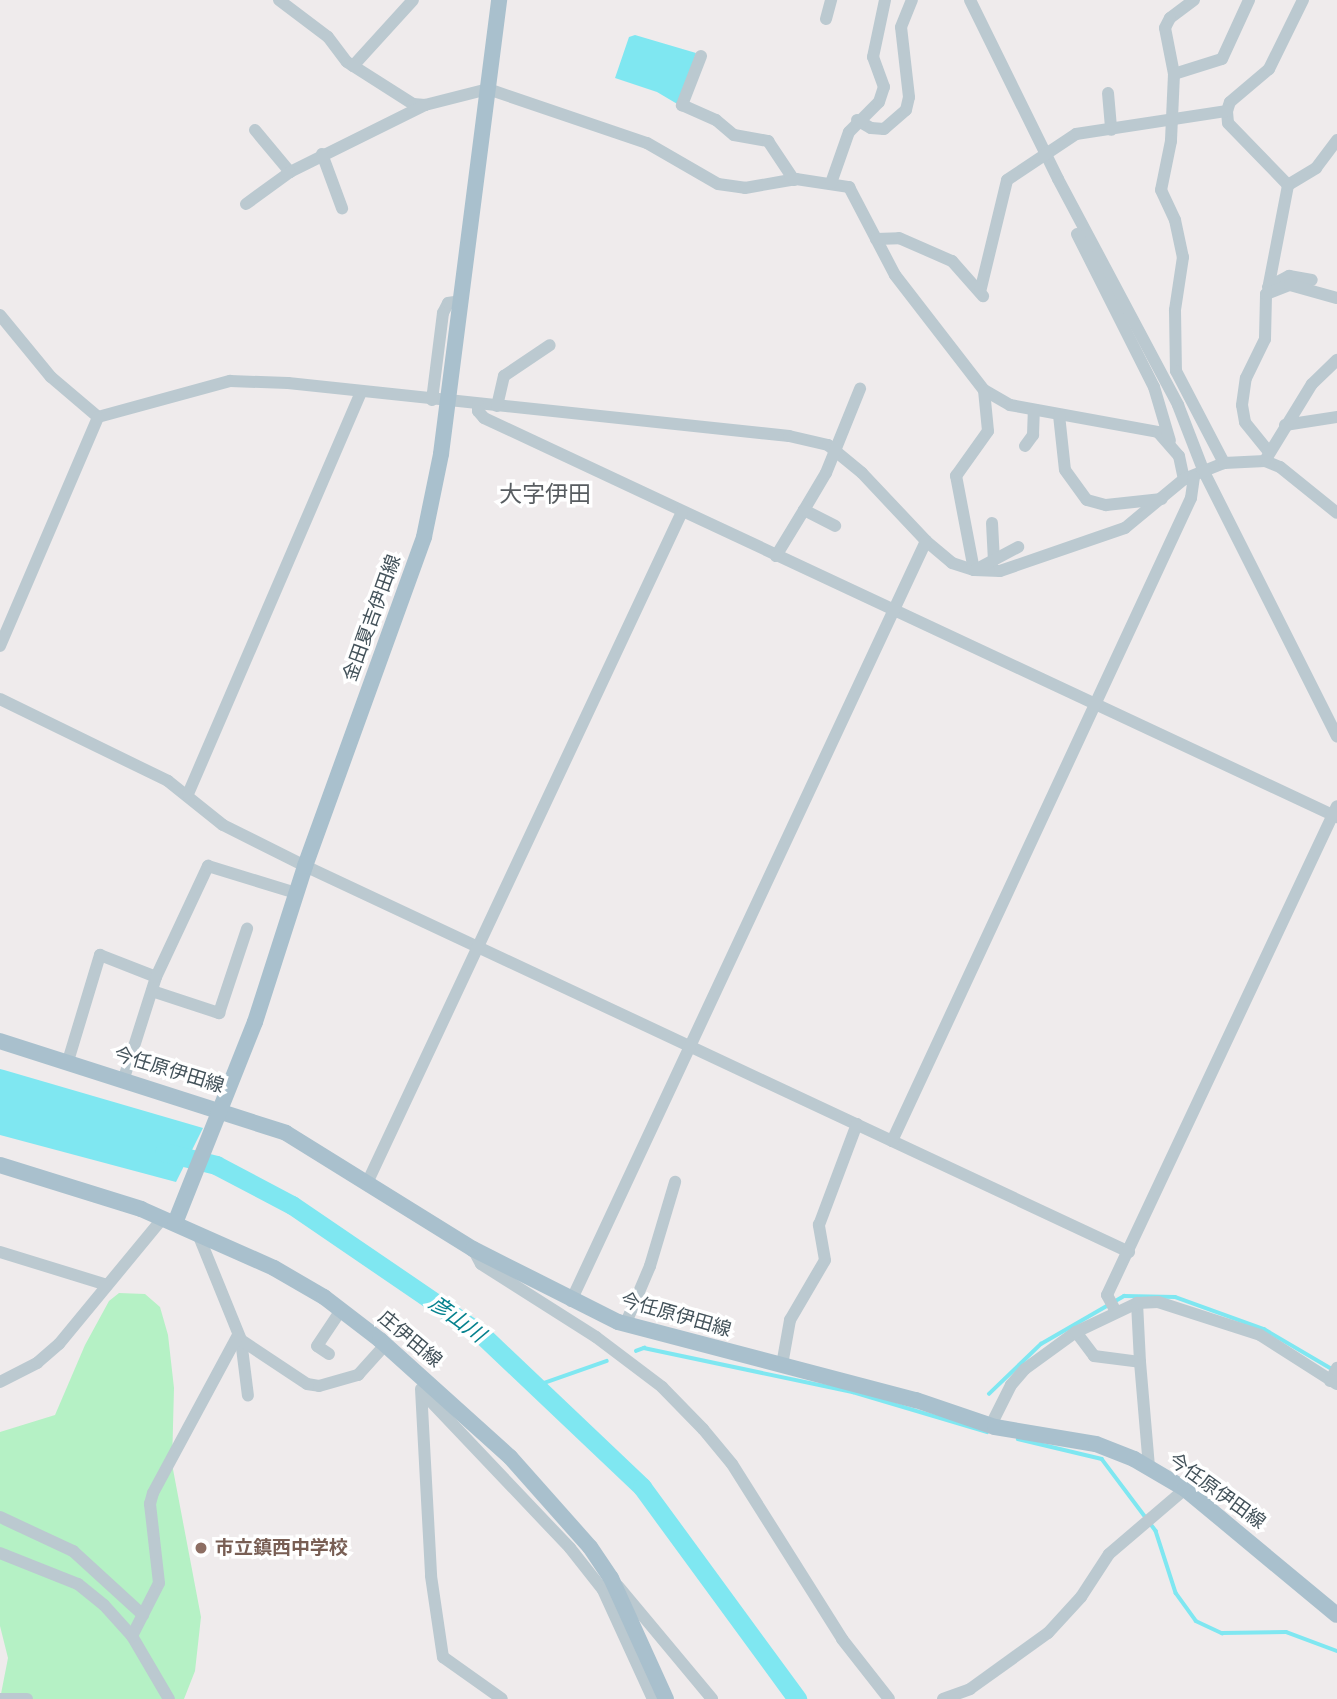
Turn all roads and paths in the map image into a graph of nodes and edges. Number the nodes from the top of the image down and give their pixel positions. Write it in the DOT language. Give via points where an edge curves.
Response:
graph roads {
  1 [pos="279,0"];
  2 [pos="413,0"];
  3 [pos="499,0"];
  4 [pos="831,0"];
  5 [pos="885,0"];
  6 [pos="912,0"];
  7 [pos="970,0"];
  8 [pos="1194,0"];
  9 [pos="1249,0"];
  10 [pos="1303,0"];
  11 [pos="826,19"];
  12 [pos="701,56"];
  13 [pos="353,66"];
  14 [pos="1174,74"];
  15 [pos="488,89"];
  16 [pos="1108,93"];
  17 [pos="425,105"];
  18 [pos="1227,111"];
  19 [pos="857,120"];
  20 [pos="1173,122"];
  21 [pos="255,130"];
  22 [pos="1111,130"];
  23 [pos="1337,141"];
  24 [pos="322,154"];
  25 [pos="1042,156"];
  26 [pos="290,172"];
  27 [pos="794,180"];
  28 [pos="831,183"];
  29 [pos="1288,185"];
  30 [pos="246,204"];
  31 [pos="342,208"];
  32 [pos="876,239"];
  33 [pos="1312,280"];
  34 [pos="1268,289"];
  35 [pos="1337,298"];
  36 [pos="0,314"];
  37 [pos="550,345"];
  38 [pos="1337,360"];
  39 [pos="860,389"];
  40 [pos="984,390"];
  41 [pos="360,394"];
  42 [pos="440,400"];
  43 [pos="478,404"];
  44 [pos="497,406"];
  45 [pos="1034,410"];
  46 [pos="1059,415"];
  47 [pos="99,417"];
  48 [pos="1337,417"];
  49 [pos="1285,425"];
  50 [pos="1170,441"];
  51 [pos="1025,446"];
  52 [pos="835,451"];
  53 [pos="1267,456"];
  54 [pos="1224,463"];
  55 [pos="1194,476"];
  56 [pos="1161,499"];
  57 [pos="804,510"];
  58 [pos="682,512"];
  59 [pos="1337,513"];
  60 [pos="992,523"];
  61 [pos="835,526"];
  62 [pos="926,541"];
  63 [pos="1018,547"];
  64 [pos="776,556"];
  65 [pos="994,560"];
  66 [pos="975,570"];
  67 [pos="892,610"];
  68 [pos="0,646"];
  69 [pos="0,699"];
  70 [pos="1096,705"];
  71 [pos="1337,736"];
  72 [pos="188,794"];
  73 [pos="1336,813"];
  74 [pos="305,866"];
  75 [pos="296,893"];
  76 [pos="247,929"];
  77 [pos="479,948"];
  78 [pos="156,977"];
  79 [pos="152,991"];
  80 [pos="0,1041"];
  81 [pos="687,1045"];
  82 [pos="68,1061"];
  83 [pos="124,1078"];
  84 [pos="219,1107"];
  85 [pos="857,1124"];
  86 [pos="892,1141"];
  87 [pos="0,1165"];
  88 [pos="368,1181"];
  89 [pos="675,1182"];
  90 [pos="172,1218"];
  91 [pos="198,1234"];
  92 [pos="473,1249"];
  93 [pos="0,1252"];
  94 [pos="1129,1252"];
  95 [pos="107,1285"];
  96 [pos="571,1301"];
  97 [pos="1137,1303"];
  98 [pos="1115,1309"];
  99 [pos="341,1310"];
  100 [pos="625,1325"];
  101 [pos="1076,1332"];
  102 [pos="239,1337"];
  103 [pos="385,1345"];
  104 [pos="329,1354"];
  105 [pos="1140,1362"];
  106 [pos="782,1365"];
  107 [pos="421,1375"];
  108 [pos="1334,1377"];
  109 [pos="0,1382"];
  110 [pos="422,1392"];
  111 [pos="248,1396"];
  112 [pos="991,1425"];
  113 [pos="1149,1468"];
  114 [pos="1185,1489"];
  115 [pos="0,1517"];
  116 [pos="0,1553"];
  117 [pos="611,1578"];
  118 [pos="143,1615"];
  119 [pos="1337,1615"];
  120 [pos="132,1636"];
  121 [pos="0,1699"];
  122 [pos="27,1699"];
  123 [pos="169,1699"];
  124 [pos="502,1699"];
  125 [pos="653,1699"];
  126 [pos="666,1699"];
  127 [pos="712,1699"];
  128 [pos="889,1699"];
  129 [pos="943,1699"];
  1 -- 13 [label="street" via="328,37"];
  2 -- 13 [label="street"];
  3 -- 15 [label="main road, 金田夏吉伊田線"];
  4 -- 11 [label="street"];
  5 -- 19 [label="street" via="873,58 884,87 879,102"];
  6 -- 19 [label="street" via="901,27 909,97 906,110 884,129"];
  7 -- 25 [label="street"];
  8 -- 14 [label="street" via="1175,12 1165,28"];
  9 -- 14 [label="street" via="1222,59"];
  10 -- 18 [label="street" via="1269,69 1230,102"];
  12 -- 27 [label="street" via="682,105 716,120 734,135 768,141"];
  13 -- 17 [label="street" via="413,104"];
  14 -- 20 [label="street"];
  15 -- 17 [label="street"];
  15 -- 27 [label="street" via="647,143 718,184 745,188"];
  15 -- 42 [label="main road, 金田夏吉伊田線" via="460,300"];
  16 -- 22 [label="street"];
  17 -- 24 [label="street"];
  18 -- 20 [label="street"];
  18 -- 29 [label="street" via="1228,123"];
  19 -- 28 [label="street"];
  20 -- 22 [label="street"];
  20 -- 54 [label="street" via="1161,190 1175,220 1183,257 1174,359"];
  21 -- 26 [label="street"];
  22 -- 25 [label="street" via="1076,134"];
  23 -- 29 [label="street" via="1316,168"];
  24 -- 26 [label="street"];
  24 -- 31 [label="street"];
  25 -- 32 [label="street" via="1003,187 981,294 952,261 899,238"];
  25 -- 50 [label="street" via="1154,387"];
  25 -- 55 [label="street" via="1178,405"];
  26 -- 30 [label="street"];
  27 -- 28 [label="street"];
  28 -- 32 [label="street" via="849,187 857,195"];
  29 -- 34 [label="street"];
  32 -- 40 [label="street" via="895,275"];
  33 -- 34 [label="street" via="1289,276"];
  34 -- 35 [label="street" via="1290,285"];
  34 -- 53 [label="street" via="1265,339 1245,378 1242,405 1245,422"];
  36 -- 47 [label="street" via="51,377"];
  37 -- 44 [label="street" via="504,376"];
  38 -- 49 [label="street" via="1312,384"];
  39 -- 52 [label="street"];
  40 -- 45 [label="street" via="1010,405"];
  40 -- 66 [label="street" via="988,431 956,476"];
  41 -- 42 [label="street"];
  41 -- 47 [label="street" via="288,383 230,381"];
  41 -- 72 [label="street"];
  42 -- 43 [label="street"];
  42 -- 74 [label="main road, 金田夏吉伊田線" via="424,537"];
  43 -- 44 [label="street"];
  43 -- 58 [label="street" via="484,418"];
  44 -- 52 [label="street" via="789,436"];
  45 -- 46 [label="street"];
  45 -- 51 [label="street" via="1033,435"];
  46 -- 50 [label="street" via="1142,427"];
  46 -- 56 [label="street" via="1065,470 1087,500 1105,505"];
  47 -- 68 [label="street"];
  48 -- 49 [label="street"];
  49 -- 53 [label="street"];
  50 -- 55 [label="street"];
  52 -- 57 [label="street"];
  52 -- 62 [label="street"];
  53 -- 54 [label="street"];
  53 -- 59 [label="street"];
  54 -- 55 [label="street"];
  55 -- 56 [label="street"];
  55 -- 70 [label="street" via="1191,498"];
  55 -- 71 [label="street"];
  56 -- 66 [label="street" via="1125,528 1000,571"];
  57 -- 61 [label="street"];
  57 -- 64 [label="street"];
  58 -- 64 [label="street"];
  58 -- 77 [label="street"];
  60 -- 65 [label="street"];
  62 -- 66 [label="street" via="952,562"];
  62 -- 67 [label="street"];
  63 -- 65 [label="street"];
  64 -- 67 [label="street"];
  65 -- 66 [label="street"];
  67 -- 70 [label="street"];
  67 -- 81 [label="street"];
  69 -- 72 [label="street"];
  70 -- 73 [label="street"];
  70 -- 86 [label="street"];
  72 -- 74 [label="street" via="223,825"];
  73 -- 94 [label="street"];
  74 -- 75 [label="main road, 金田夏吉伊田線"];
  74 -- 77 [label="street"];
  75 -- 78 [label="street" via="208,866"];
  75 -- 84 [label="main road, 金田夏吉伊田線" via="255,1022"];
  76 -- 79 [label="street" via="219,1013"];
  77 -- 81 [label="street"];
  77 -- 88 [label="street"];
  78 -- 79 [label="street"];
  78 -- 82 [label="street" via="100,955"];
  79 -- 83 [label="street"];
  80 -- 82 [label="main road, 今任原伊田線"];
  81 -- 85 [label="street"];
  81 -- 96 [label="street"];
  82 -- 83 [label="main road, 今任原伊田線"];
  83 -- 84 [label="main road, 今任原伊田線"];
  84 -- 88 [label="main road, 今任原伊田線" via="286,1133"];
  84 -- 90 [label="main road, 金田夏吉伊田線"];
  85 -- 86 [label="street"];
  85 -- 106 [label="street" via="819,1225 825,1260 790,1320"];
  86 -- 94 [label="street"];
  87 -- 90 [label="main road, 庄伊田線"];
  88 -- 92 [label="main road, 今任原伊田線"];
  89 -- 100 [label="street" via="650,1266"];
  90 -- 91 [label="main road, 庄伊田線"];
  90 -- 95 [label="street"];
  91 -- 99 [label="main road, 庄伊田線" via="274,1268"];
  91 -- 102 [label="street"];
  92 -- 96 [label="main road, 今任原伊田線"];
  92 -- 128 [label="street" via="481,1264 596,1337 662,1387 703,1429 732,1464 842,1639"];
  93 -- 95 [label="street"];
  94 -- 98 [label="street" via="1107,1295"];
  95 -- 109 [label="street" via="59,1344 37,1363"];
  96 -- 100 [label="main road, 今任原伊田線"];
  97 -- 98 [label="street"];
  97 -- 105 [label="street"];
  97 -- 108 [label="street" via="1158,1302 1260,1335"];
  98 -- 101 [label="street"];
  99 -- 103 [label="main road, 庄伊田線"];
  99 -- 104 [label="street" via="317,1346"];
  100 -- 106 [label="main road, 今任原伊田線"];
  101 -- 105 [label="street" via="1094,1356"];
  101 -- 112 [label="street" via="1011,1385"];
  102 -- 103 [label="street" via="307,1384 319,1387 358,1375"];
  102 -- 111 [label="street"];
  102 -- 118 [label="street" via="153,1493 150,1504 159,1583"];
  103 -- 107 [label="main road, 庄伊田線"];
  105 -- 113 [label="street"];
  106 -- 112 [label="main road, 今任原伊田線"];
  107 -- 110 [label="street"];
  107 -- 117 [label="main road, 庄伊田線" via="510,1457 590,1547"];
  110 -- 124 [label="street" via="430,1576 443,1657"];
  110 -- 125 [label="street" via="570,1548 603,1590"];
  112 -- 113 [label="main road, 今任原伊田線" via="1096,1444"];
  113 -- 114 [label="main road, 今任原伊田線"];
  114 -- 119 [label="main road, 今任原伊田線"];
  114 -- 129 [label="street" via="1109,1554 1081,1597 1048,1633 970,1689"];
  115 -- 118 [label="street" via="73,1551"];
  116 -- 120 [label="street" via="78,1584"];
  117 -- 126 [label="main road, 庄伊田線"];
  117 -- 127 [label="street"];
  118 -- 120 [label="street"];
  120 -- 123 [label="street"];
  121 -- 122 [label="street"];
}
